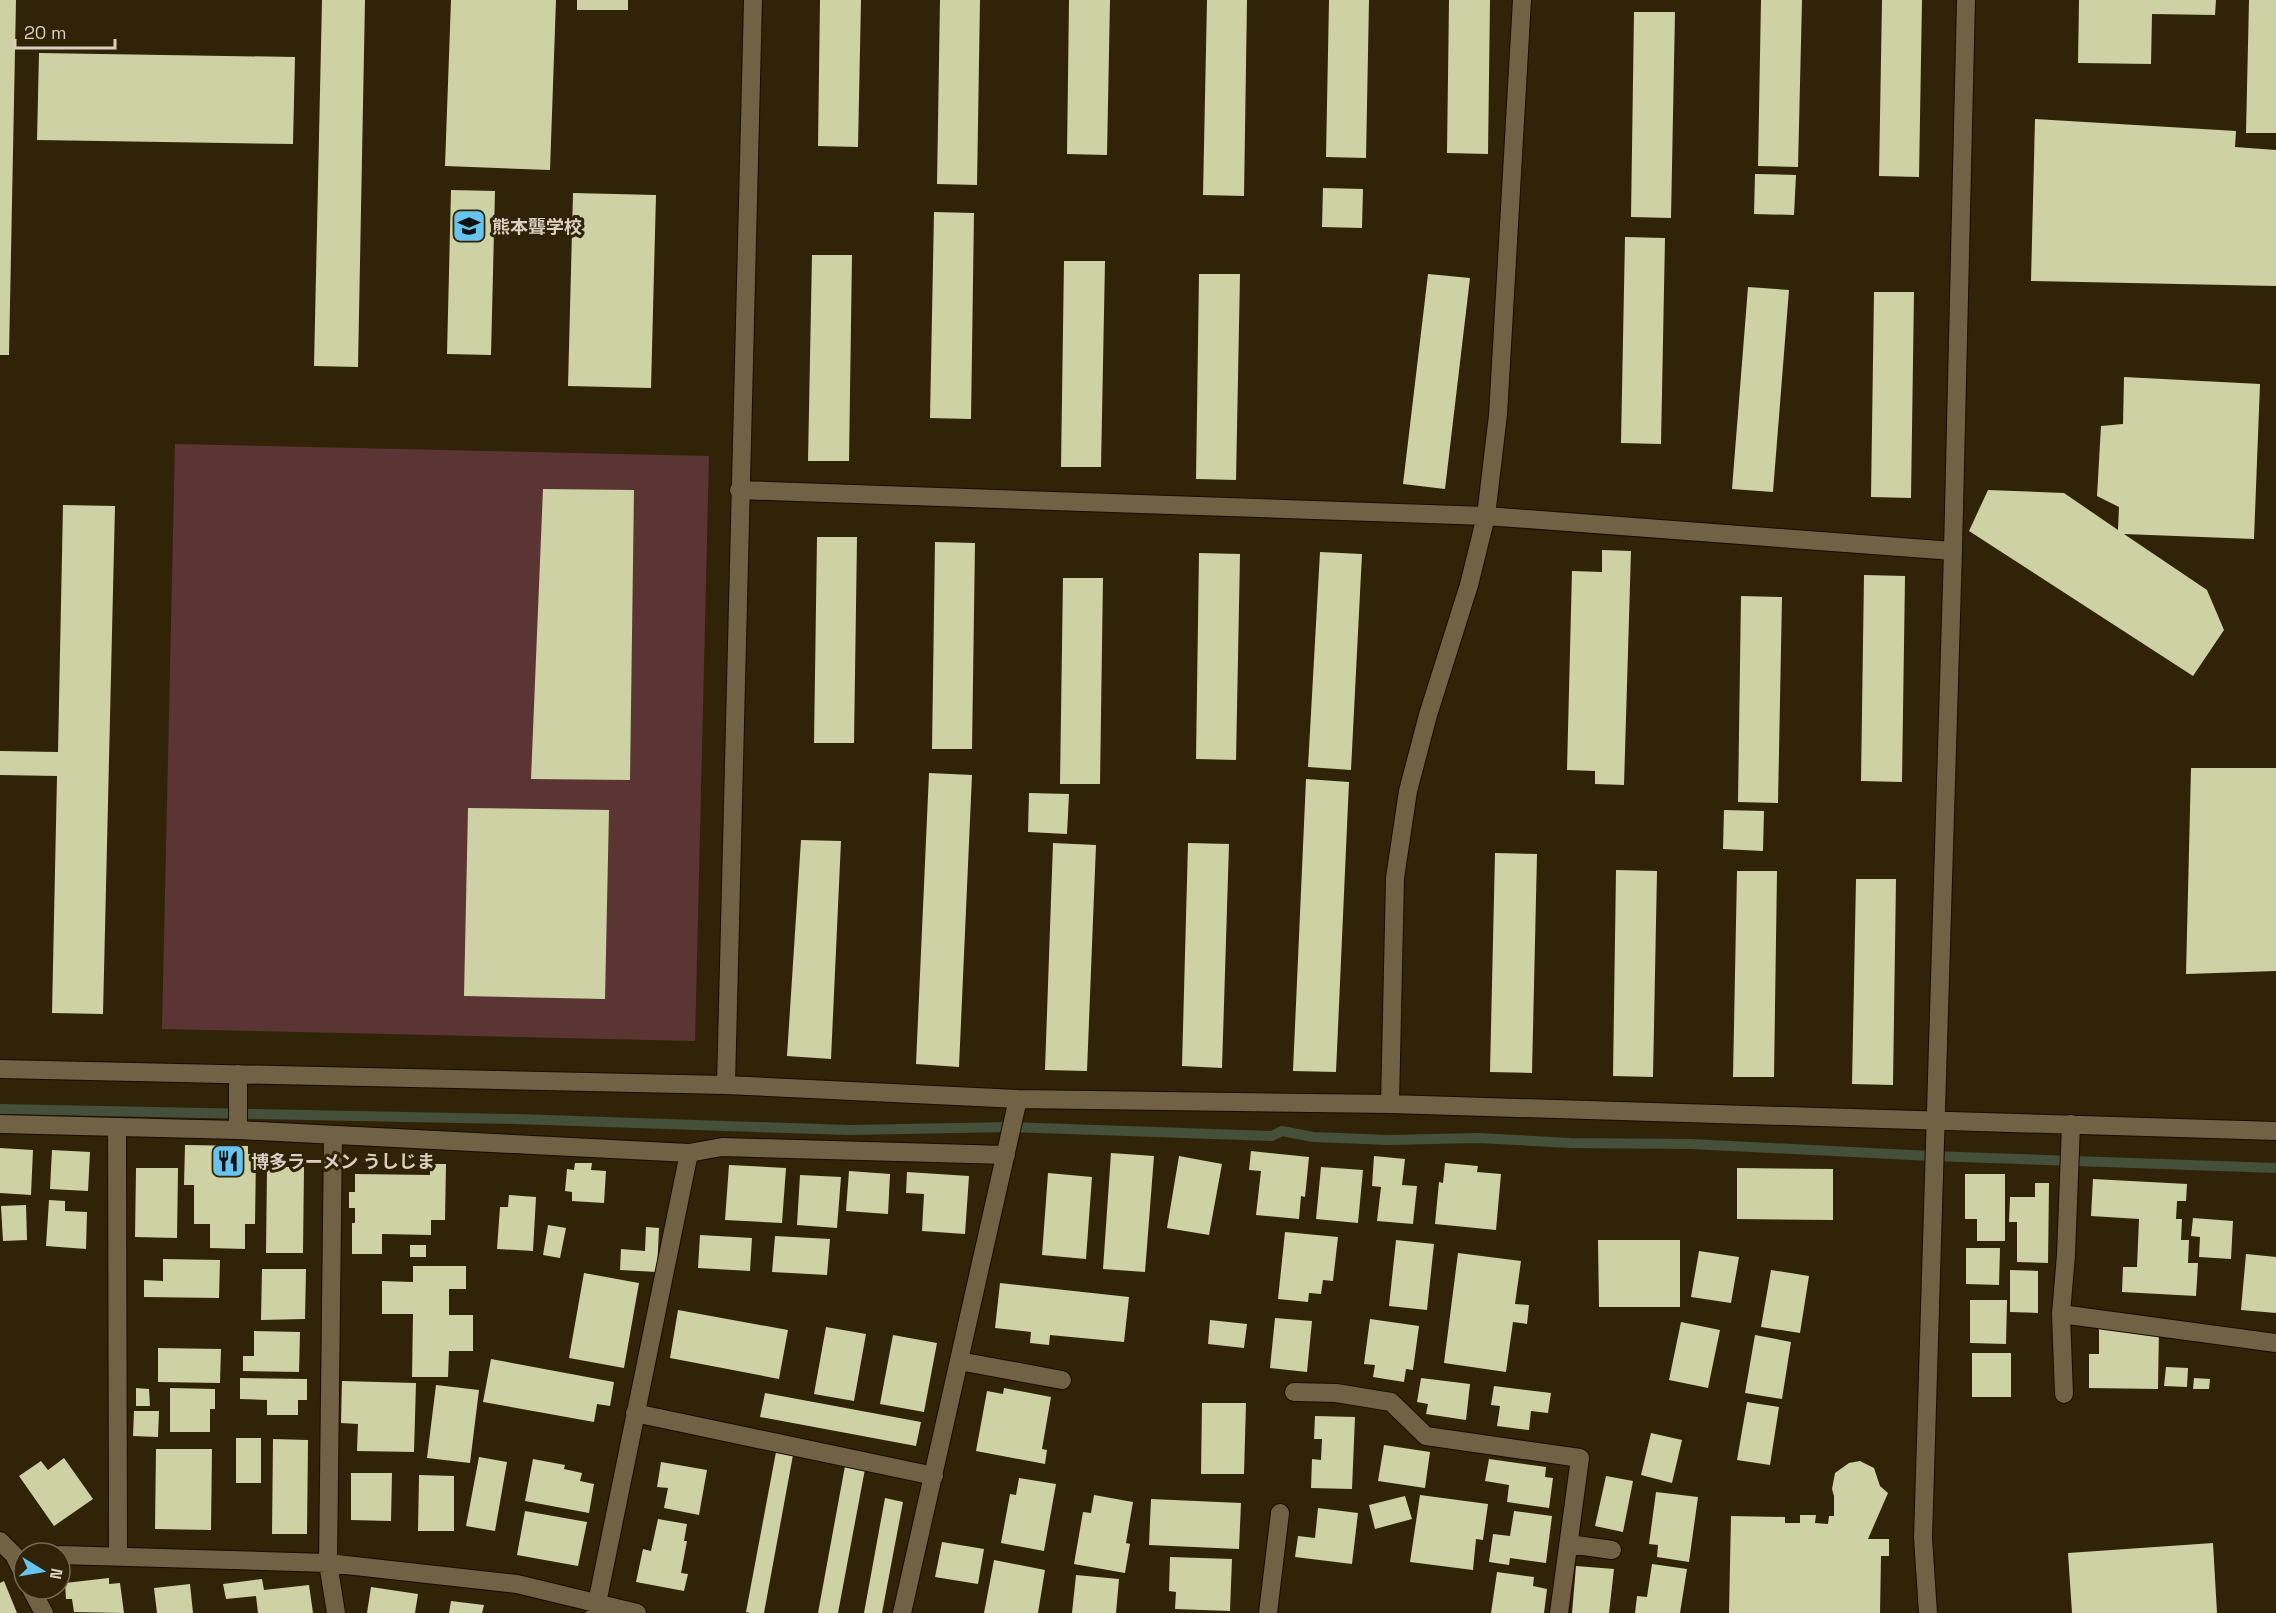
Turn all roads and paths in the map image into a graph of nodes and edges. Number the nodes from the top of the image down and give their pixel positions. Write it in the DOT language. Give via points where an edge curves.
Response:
graph roads {
  1 [pos="753,0"];
  2 [pos="1522,0"];
  3 [pos="1966,0"];
  4 [pos="740,490"];
  5 [pos="1486,516"];
  6 [pos="1953,551"];
  7 [pos="0,1069"];
  8 [pos="238,1074"];
  9 [pos="726,1085"];
  10 [pos="1018,1099"];
  11 [pos="1390,1104"];
  12 [pos="1935,1122"];
  13 [pos="0,1124"];
  14 [pos="2071,1125"];
  15 [pos="117,1127"];
  16 [pos="238,1130"];
  17 [pos="2276,1131"];
  18 [pos="333,1136"];
  19 [pos="688,1153"];
  20 [pos="1006,1155"];
  21 [pos="2061,1314"];
  22 [pos="2276,1342"];
  23 [pos="959,1360"];
  24 [pos="1062,1380"];
  25 [pos="1294,1392"];
  26 [pos="2064,1394"];
  27 [pos="635,1413"];
  28 [pos="934,1476"];
  29 [pos="1280,1513"];
  30 [pos="0,1541"];
  31 [pos="1569,1544"];
  32 [pos="1612,1550"];
  33 [pos="72,1555"];
  34 [pos="12,1556"];
  35 [pos="117,1556"];
  36 [pos="328,1563"];
  37 [pos="596,1608"];
  38 [pos="336,1613"];
  39 [pos="637,1613"];
  40 [pos="902,1613"];
  41 [pos="1268,1613"];
  42 [pos="1559,1613"];
  43 [pos="1928,1613"];
  1 -- 4 [label="street"];
  2 -- 5 [label="street" via="1498,415"];
  3 -- 6 [label="street"];
  4 -- 5 [label="street"];
  4 -- 9 [label="street"];
  5 -- 6 [label="street"];
  5 -- 11 [label="street" via="1408,791 1395,878"];
  6 -- 12 [label="street"];
  7 -- 8 [label="street"];
  8 -- 9 [label="street"];
  8 -- 16 [label="street"];
  9 -- 10 [label="street"];
  10 -- 11 [label="street"];
  10 -- 20 [label="street"];
  11 -- 12 [label="street"];
  12 -- 14 [label="street"];
  12 -- 43 [label="street" via="1923,1538"];
  13 -- 15 [label="street"];
  14 -- 17 [label="street"];
  14 -- 21 [label="street"];
  15 -- 16 [label="street"];
  15 -- 35 [label="street"];
  16 -- 18 [label="street"];
  18 -- 19 [label="street"];
  18 -- 36 [label="street"];
  19 -- 20 [label="street" via="722,1147"];
  19 -- 27 [label="street"];
  20 -- 23 [label="street"];
  21 -- 22 [label="street"];
  21 -- 26 [label="street"];
  23 -- 24 [label="street"];
  23 -- 28 [label="street"];
  25 -- 31 [label="street" via="1336,1393 1391,1402 1426,1436 1580,1458"];
  27 -- 28 [label="street"];
  27 -- 37 [label="street"];
  28 -- 40 [label="street"];
  29 -- 41 [label="street"];
  30 -- 34 [label="street"];
  31 -- 32 [label="street"];
  31 -- 42 [label="street"];
  33 -- 35 [label="street"];
  35 -- 36 [label="street"];
  36 -- 37 [label="street" via="517,1584"];
  36 -- 38 [label="street"];
  37 -- 39 [label="street"];
}
